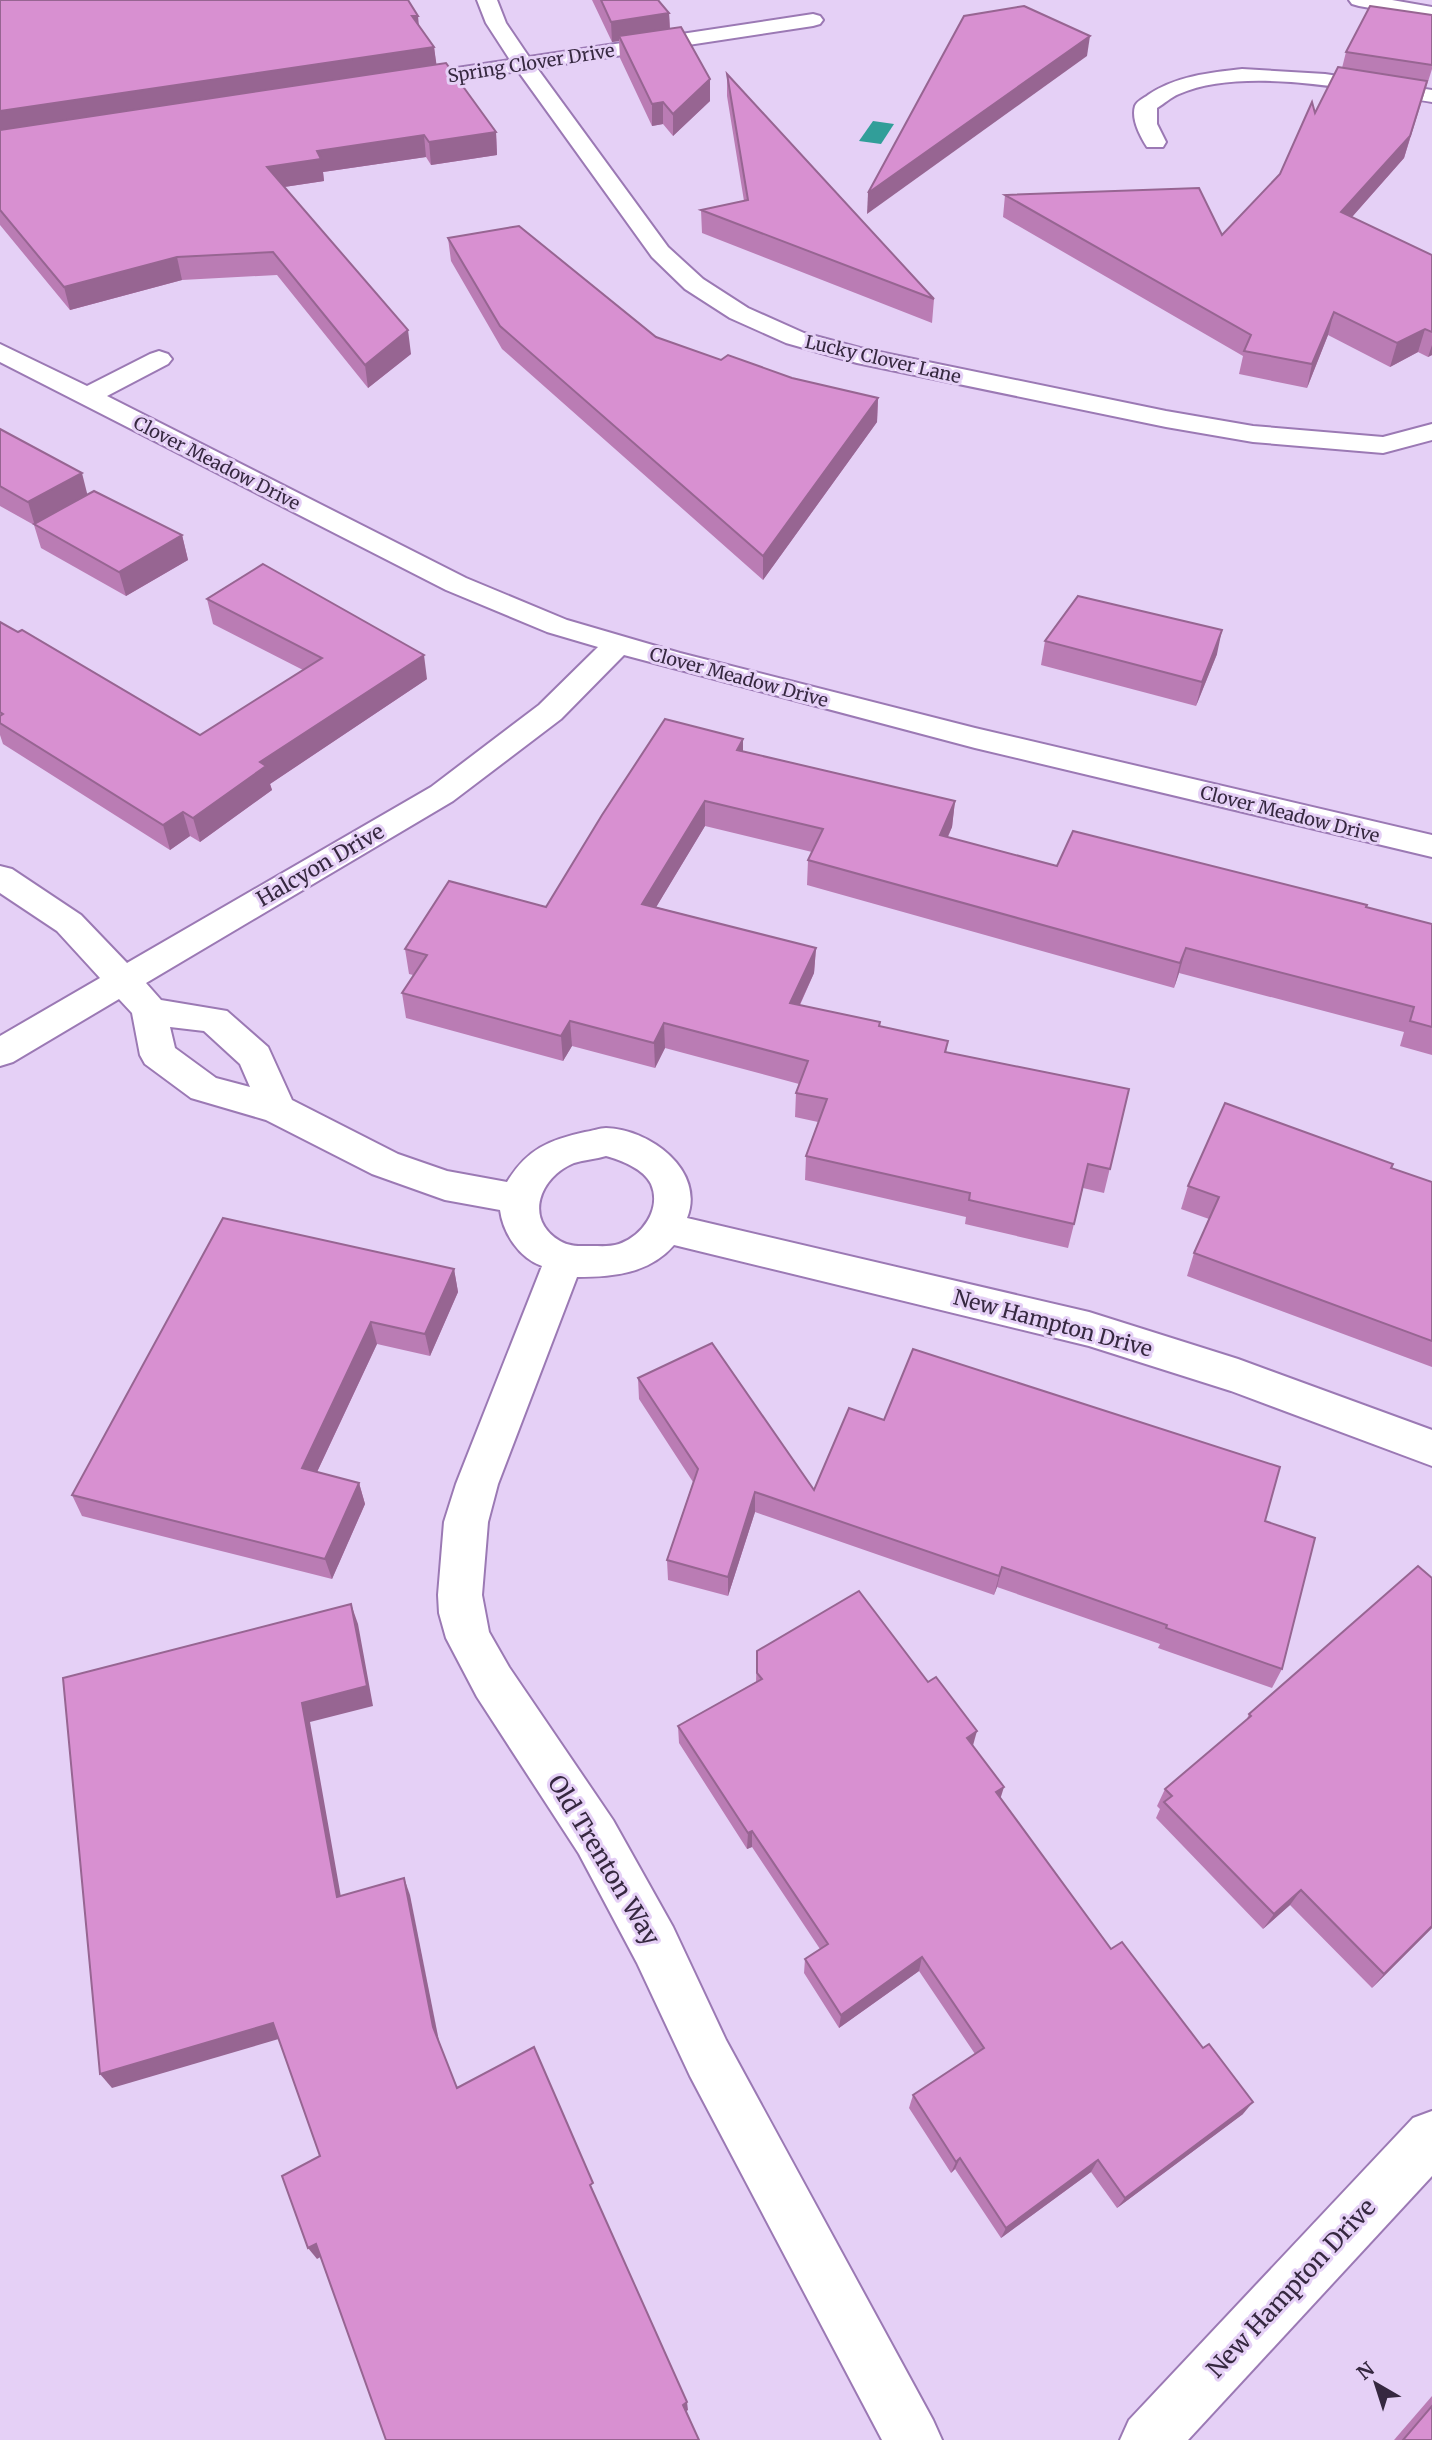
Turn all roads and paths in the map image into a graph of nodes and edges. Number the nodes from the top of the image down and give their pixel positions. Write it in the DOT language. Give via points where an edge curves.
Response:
graph roads {
  1 [pos="487,0"];
  2 [pos="1359,0"];
  3 [pos="1432,13"];
  4 [pos="813,20"];
  5 [pos="523,64"];
  6 [pos="381,86"];
  7 [pos="1432,96"];
  8 [pos="1155,142"];
  9 [pos="0,352"];
  10 [pos="159,359"];
  11 [pos="86,397"];
  12 [pos="1432,432"];
  13 [pos="617,645"];
  14 [pos="1432,846"];
  15 [pos="0,877"];
  16 [pos="123,980"];
  17 [pos="151,1011"];
  18 [pos="0,1053"];
  19 [pos="278,1110"];
  20 [pos="519,1199"];
  21 [pos="664,1228"];
  22 [pos="564,1259"];
  23 [pos="1432,1448"];
  24 [pos="1432,2137"];
  25 [pos="913,2440"];
  26 [pos="1149,2440"];
  1 -- 5 [label="street, Lucky Clover Lane"];
  2 -- 3 [label="street"];
  4 -- 5 [label="street, Spring Clover Drive"];
  5 -- 6 [label="street, Spring Clover Drive"];
  5 -- 12 [label="street, Lucky Clover Lane" via="676,269 714,299 776,330 857,355 1253,434 1383,445"];
  7 -- 8 [label="street" via="1277,75 1213,79 1159,95 1146,106 1146,124"];
  9 -- 11 [label="street, Clover Meadow Drive"];
  10 -- 11 [label="street"];
  11 -- 13 [label="street, Clover Meadow Drive" via="456,584 504,606"];
  13 -- 14 [label="street, Clover Meadow Drive" via="975,738"];
  13 -- 16 [label="street, Halcyon Drive" via="550,712 442,794"];
  15 -- 16 [label="street" via="69,923"];
  16 -- 17 [label="street"];
  16 -- 18 [label="street, Halcyon Drive"];
  17 -- 19 [label="street" via="214,1020 255,1056"];
  17 -- 19 [label="street" via="158,1055 204,1088"];
  19 -- 20 [label="street" via="385,1164 445,1185"];
  20 -- 21 [label="street" via="535,1167 555,1153 580,1144 606,1142 631,1147 653,1159 667,1176 674,1196"];
  20 -- 22 [label="street" via="521,1223 532,1241"];
  21 -- 22 [label="street" via="643,1250 621,1259 597,1264"];
  21 -- 23 [label="street, New Hampton Drive" via="1089,1329 1238,1376"];
  22 -- 25 [label="street, Old Trenton Way" via="466,1522 461,1571 464,1626 477,1658 596,1837 649,1933 708,2058"];
  24 -- 26 [label="street, New Hampton Drive"];
}
